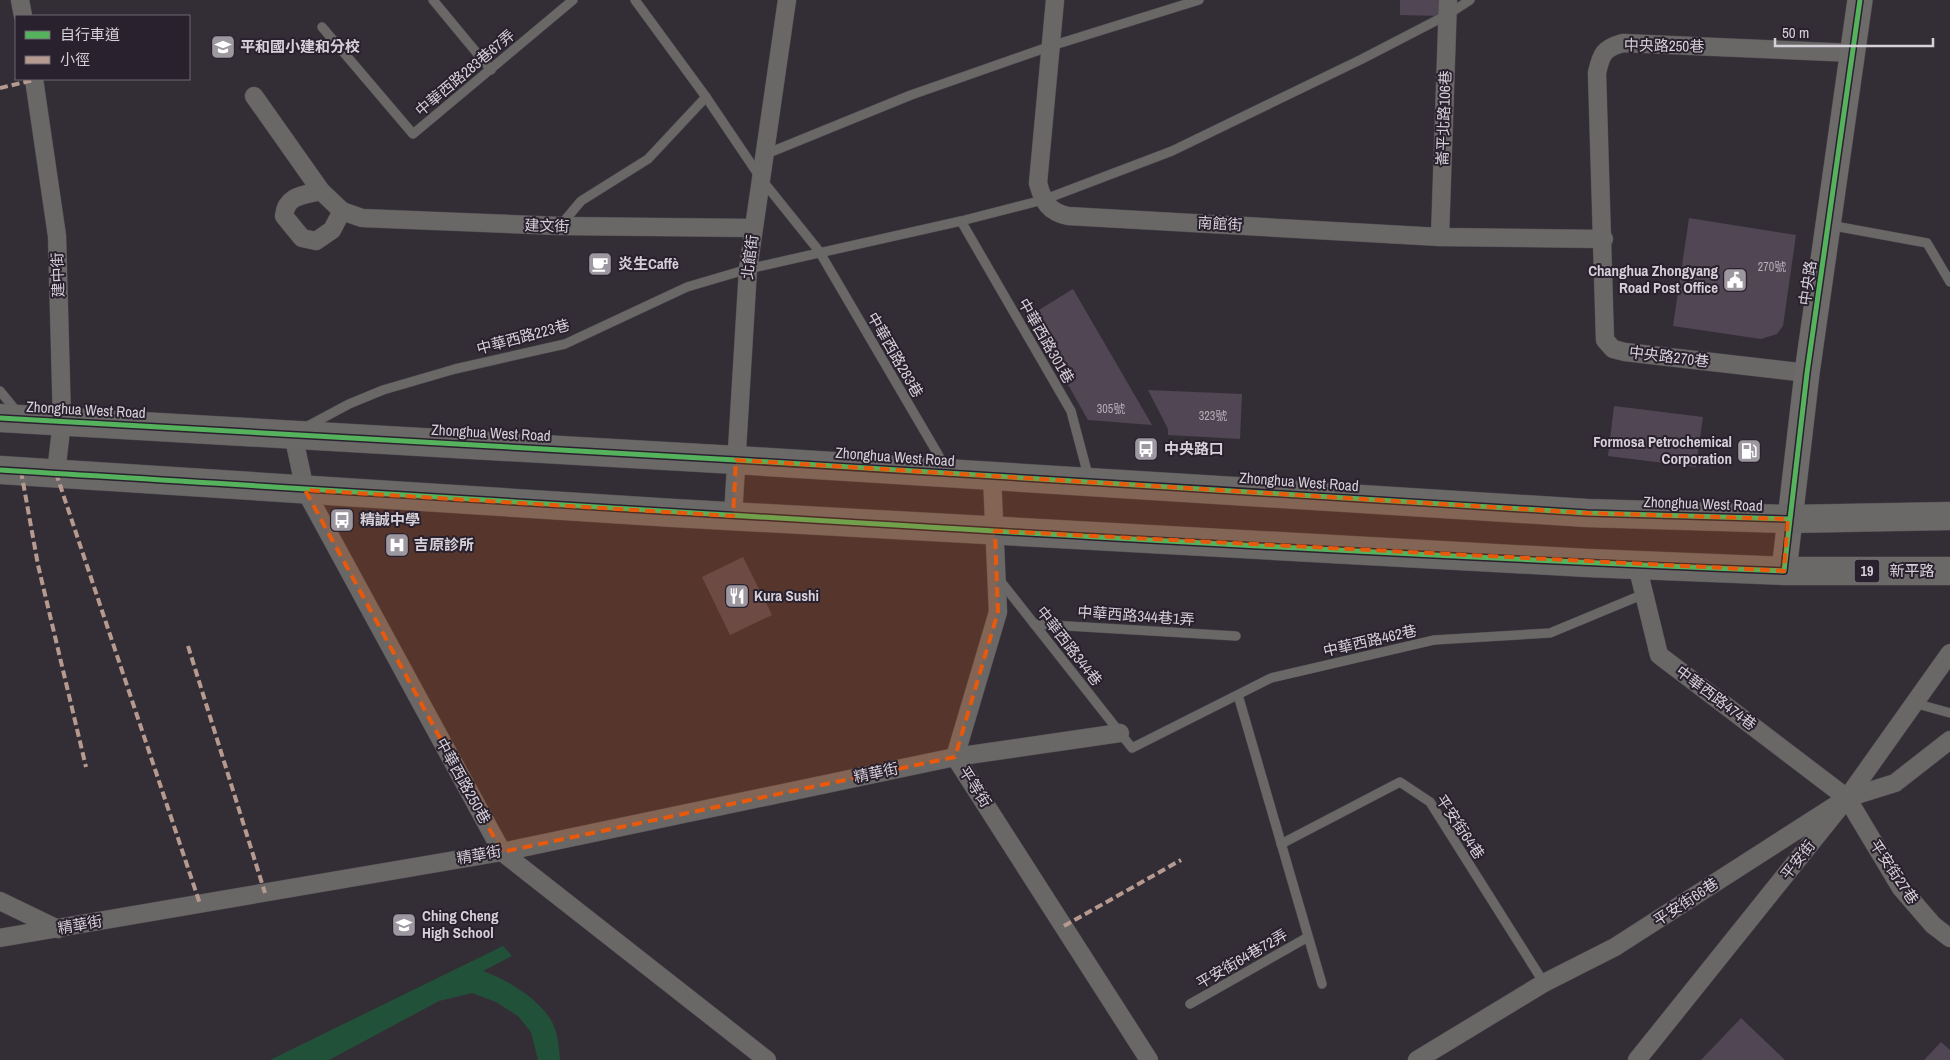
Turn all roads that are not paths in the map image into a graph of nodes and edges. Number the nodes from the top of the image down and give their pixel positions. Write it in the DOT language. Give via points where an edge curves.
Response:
graph roads {
  1 [pos="20,0"];
  2 [pos="433,0"];
  3 [pos="574,0"];
  4 [pos="635,0"];
  5 [pos="787,0"];
  6 [pos="1055,0"];
  7 [pos="1199,0"];
  8 [pos="1470,0"];
  9 [pos="1860,0"];
  10 [pos="1448,8"];
  11 [pos="23,15"];
  12 [pos="322,27"];
  13 [pos="1051,46"];
  14 [pos="1854,53"];
  15 [pos="491,70"];
  16 [pos="34,80"];
  17 [pos="254,96"];
  18 [pos="706,97"];
  19 [pos="766,154"];
  20 [pos="762,180"];
  21 [pos="321,191"];
  22 [pos="1043,200"];
  23 [pos="342,211"];
  24 [pos="961,221"];
  25 [pos="1829,225"];
  26 [pos="560,226"];
  27 [pos="753,228"];
  28 [pos="1440,236"];
  29 [pos="1604,239"];
  30 [pos="819,251"];
  31 [pos="748,268"];
  32 [pos="1950,282"];
  33 [pos="1807,373"];
  34 [pos="0,391"];
  35 [pos="11,419"];
  36 [pos="62,421"];
  37 [pos="293,434"];
  38 [pos="736,460"];
  39 [pos="0,470"];
  40 [pos="56,473"];
  41 [pos="948,473"];
  42 [pos="992,476"];
  43 [pos="1090,482"];
  44 [pos="305,490"];
  45 [pos="733,516"];
  46 [pos="1950,516"];
  47 [pos="1788,519"];
  48 [pos="995,531"];
  49 [pos="1637,565"];
  50 [pos="1784,570"];
  51 [pos="1950,571"];
  52 [pos="997,576"];
  53 [pos="1644,594"];
  54 [pos="1034,624"];
  55 [pos="1236,636"];
  56 [pos="1950,653"];
  57 [pos="1238,695"];
  58 [pos="1914,703"];
  59 [pos="1950,713"];
  60 [pos="1120,733"];
  61 [pos="1950,740"];
  62 [pos="955,757"];
  63 [pos="1847,798"];
  64 [pos="1281,844"];
  65 [pos="502,852"];
  66 [pos="0,901"];
  67 [pos="58,930"];
  68 [pos="1308,937"];
  69 [pos="0,938"];
  70 [pos="1950,938"];
  71 [pos="1544,983"];
  72 [pos="1322,984"];
  73 [pos="1190,1004"];
  74 [pos="767,1060"];
  75 [pos="1149,1060"];
  76 [pos="1417,1060"];
  77 [pos="1638,1060"];
  1 -- 11 [label="street"];
  2 -- 15 [label="lane"];
  3 -- 15 [label="lane, 中華西路283巷67弄"];
  4 -- 18 [label="lane"];
  5 -- 19 [label="street, 北館街"];
  6 -- 13 [label="street"];
  7 -- 13 [label="lane"];
  8 -- 10 [label="lane, 中華西路223巷"];
  9 -- 14 [label="street, 中央路"];
  10 -- 22 [label="lane, 中華西路223巷" via="1362,59 1172,151"];
  10 -- 28 [label="street, 崙平北路106巷"];
  12 -- 15 [label="lane, 中華西路283巷67弄" via="414,134"];
  13 -- 19 [label="lane" via="911,95"];
  13 -- 22 [label="street" via="1038,183"];
  14 -- 25 [label="street, 中央路"];
  14 -- 29 [label="street, 中央路250巷" via="1623,43 1610,46 1600,58 1597,73"];
  16 -- 36 [label="street, 建中街" via="57,236"];
  17 -- 21 [label="street, 建文街"];
  18 -- 20 [label="lane"];
  18 -- 26 [label="lane" via="648,159 581,202"];
  19 -- 20 [label="street, 北館街"];
  20 -- 27 [label="street, 北館街"];
  20 -- 30 [label="lane, 中華西路283巷"];
  21 -- 23 [label="street, 建文街"];
  21 -- 23 [label="street" via="292,198 285,205 284,216 302,238 316,241 332,230"];
  22 -- 24 [label="lane, 中華西路223巷"];
  22 -- 28 [label="street, 南館街" via="1056,213 1068,216"];
  23 -- 26 [label="street, 建文街" via="362,218"];
  24 -- 30 [label="lane, 中華西路223巷"];
  24 -- 43 [label="lane, 中華西路301巷" via="1071,410"];
  25 -- 32 [label="lane" via="1927,243"];
  25 -- 33 [label="street, 中央路"];
  26 -- 27 [label="street, 建文街"];
  27 -- 31 [label="street, 北館街"];
  28 -- 29 [label="street, 南館街"];
  29 -- 33 [label="street, 中央路270巷" via="1604,328 1605,340 1613,349"];
  30 -- 31 [label="lane, 中華西路223巷"];
  30 -- 41 [label="lane, 中華西路283巷"];
  31 -- 37 [label="lane, 中華西路223巷" via="687,287 565,344 455,369 384,390 349,404"];
  31 -- 38 [label="street, 北館街"];
  33 -- 47 [label="street, 中央路"];
  34 -- 35 [label="lane"];
  35 -- 36 [label="main road, Zhonghua West Road"];
  36 -- 37 [label="main road, Zhonghua West Road"];
  36 -- 40 [label="street, 建中街"];
  37 -- 38 [label="main road, Zhonghua West Road"];
  37 -- 44 [label="street, 中華西路250巷"];
  38 -- 41 [label="main road, Zhonghua West Road"];
  38 -- 45 [label="street, 北館街"];
  39 -- 40 [label="main road, 19"];
  40 -- 44 [label="main road, 19"];
  41 -- 42 [label="main road, Zhonghua West Road"];
  42 -- 43 [label="main road, Zhonghua West Road"];
  42 -- 48 [label="street, 平等街"];
  43 -- 47 [label="main road, Zhonghua West Road" via="1587,513"];
  44 -- 45 [label="main road, 19"];
  44 -- 65 [label="street, 中華西路250巷"];
  45 -- 48 [label="main road, 19"];
  46 -- 47 [label="main road, Zhonghua West Road"];
  47 -- 50 [label="street, 中央路"];
  48 -- 49 [label="main road, 19"];
  48 -- 52 [label="street, 平等街"];
  49 -- 50 [label="main road, 19"];
  49 -- 53 [label="street, 中華西路474巷"];
  50 -- 51 [label="main road, 新平路 / 19"];
  52 -- 54 [label="lane, 中華西路344巷"];
  52 -- 62 [label="street, 平等街" via="998,612"];
  53 -- 57 [label="lane, 中華西路462巷" via="1550,633 1434,640 1271,678"];
  53 -- 63 [label="street, 中華西路474巷" via="1659,655"];
  54 -- 55 [label="lane, 中華西路344巷1弄"];
  54 -- 60 [label="lane, 中華西路344巷"];
  56 -- 58 [label="street, 平安街"];
  57 -- 60 [label="lane, 中華西路462巷" via="1132,748"];
  57 -- 64 [label="lane"];
  58 -- 59 [label="lane"];
  58 -- 63 [label="street, 平安街"];
  60 -- 62 [label="street, 精華街"];
  61 -- 63 [label="street, 平安街66巷" via="1895,783"];
  62 -- 65 [label="street, 精華街"];
  62 -- 75 [label="street, 平等街"];
  63 -- 70 [label="street, 平安街27巷" via="1901,888 1933,925"];
  63 -- 71 [label="street, 平安街66巷" via="1615,947"];
  63 -- 77 [label="street, 平安街"];
  64 -- 68 [label="lane"];
  64 -- 71 [label="lane, 平安街64巷" via="1400,782 1430,802"];
  65 -- 67 [label="street, 精華街"];
  65 -- 74 [label="street, 中華西路250巷"];
  66 -- 67 [label="street"];
  67 -- 69 [label="street, 精華街"];
  68 -- 72 [label="lane"];
  68 -- 73 [label="lane, 平安街64巷72弄"];
  71 -- 76 [label="street, 平安街66巷"];
}
